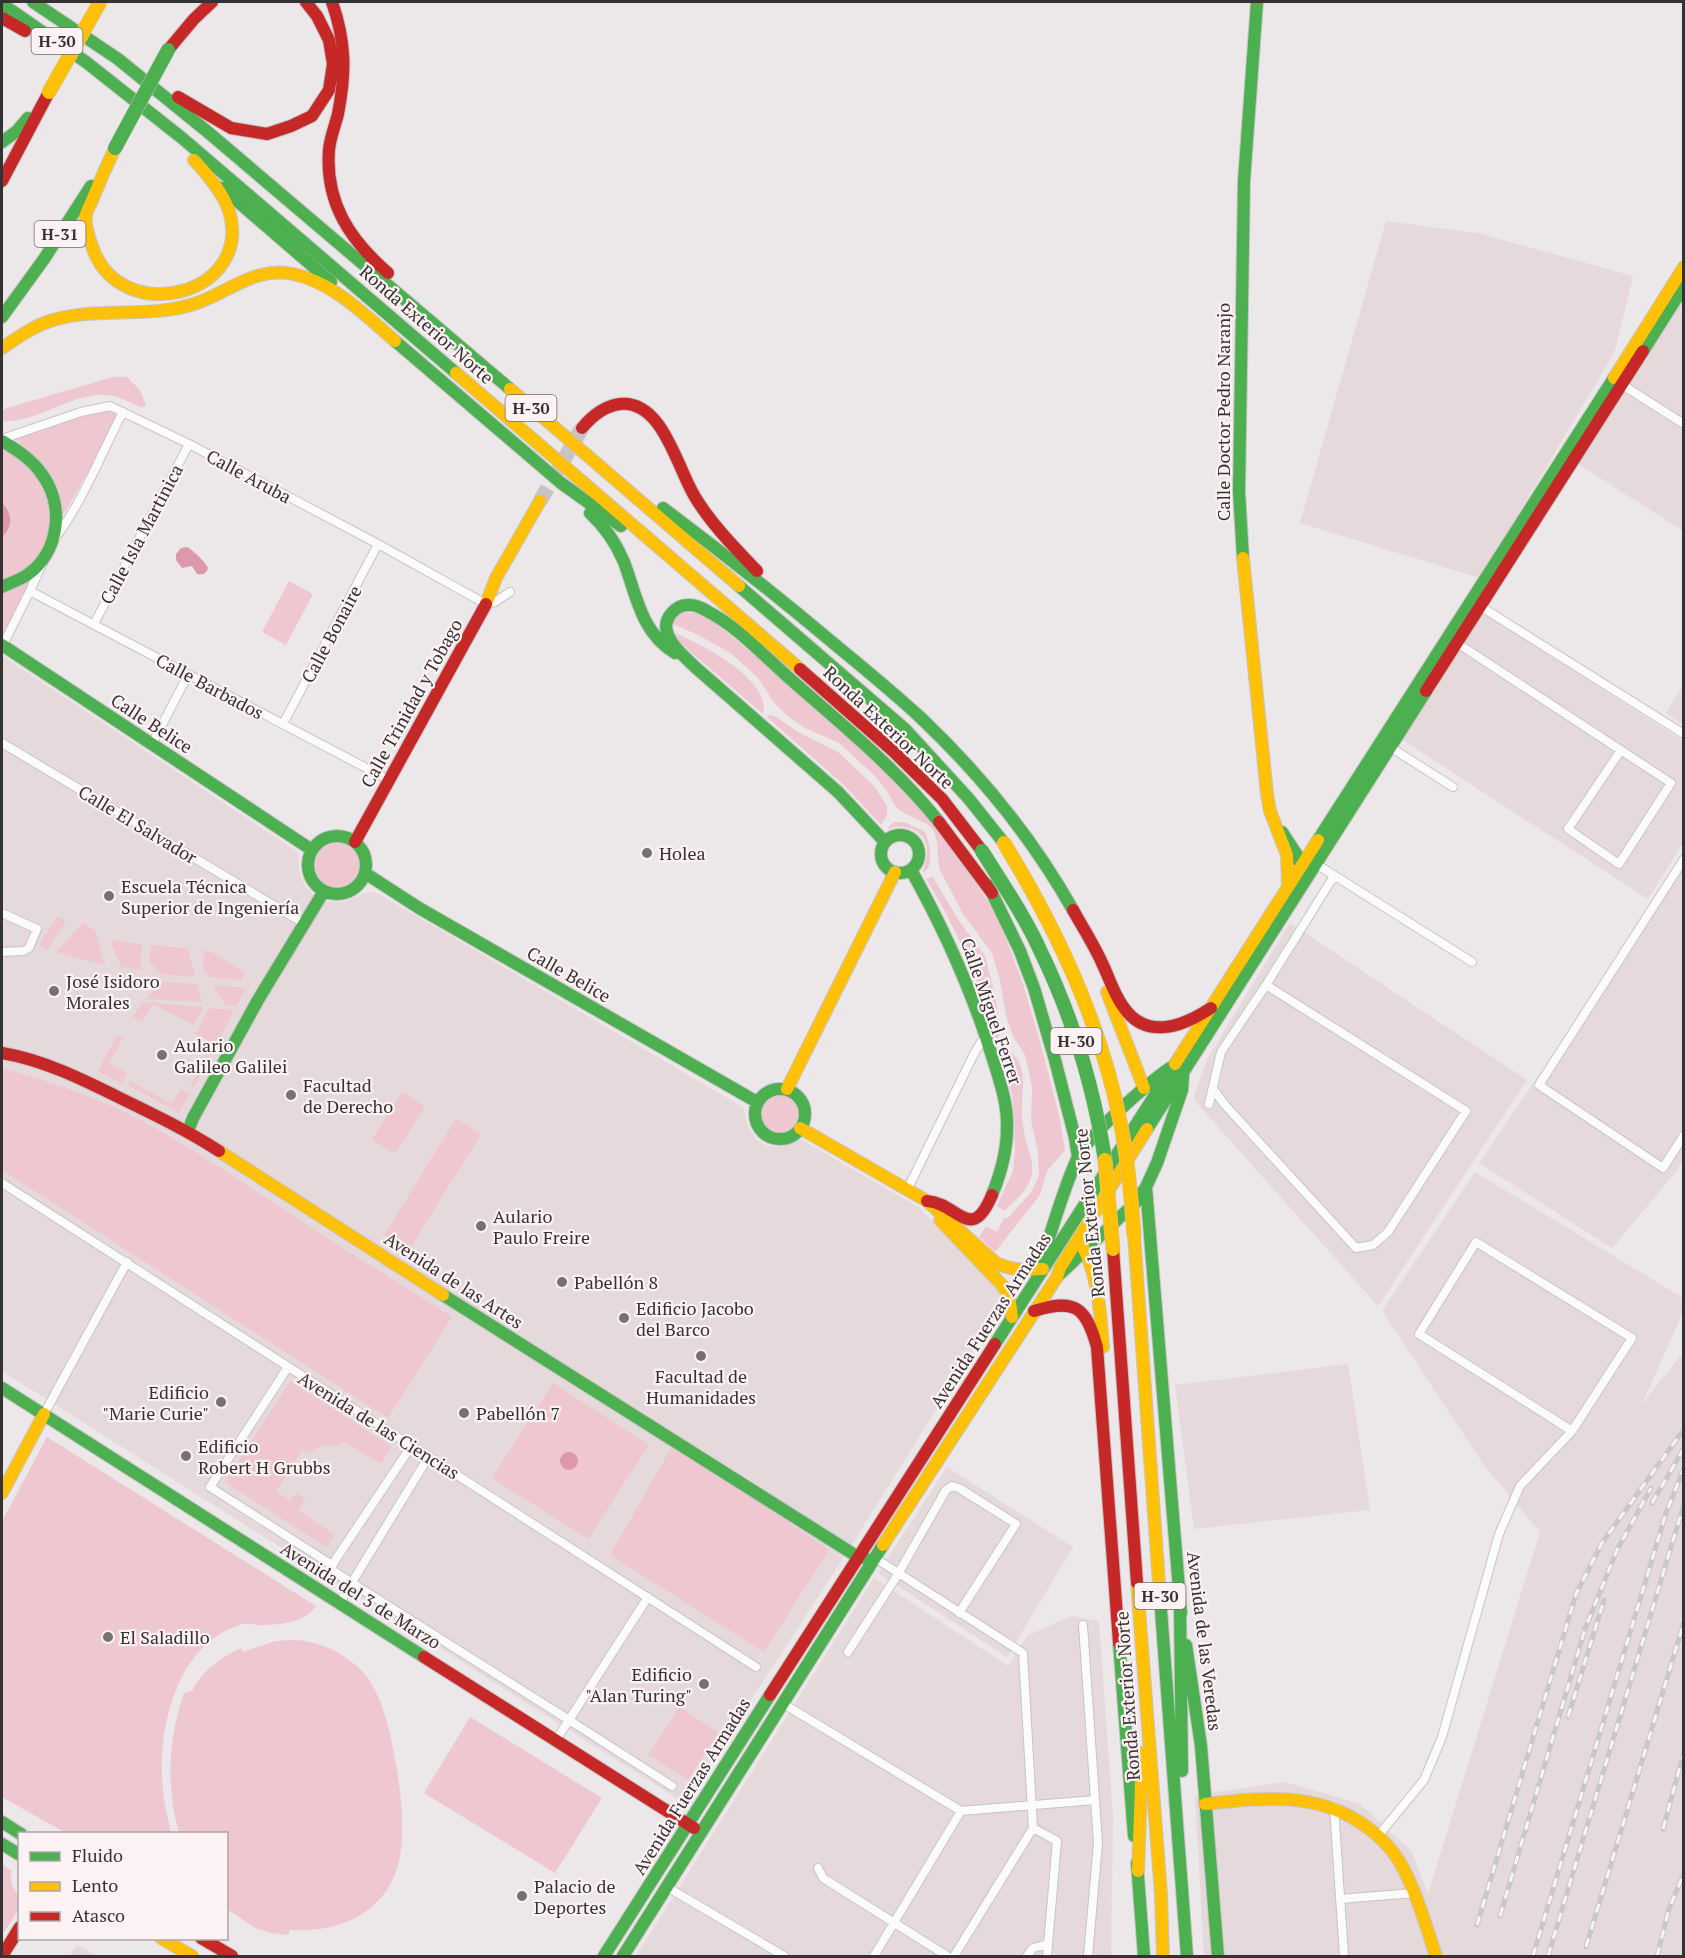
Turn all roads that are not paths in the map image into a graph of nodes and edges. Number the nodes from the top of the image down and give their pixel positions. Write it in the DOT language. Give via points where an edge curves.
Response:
graph roads {
  1 [pos="33,2"];
  2 [pos="51,2"];
  3 [pos="100,2"];
  4 [pos="195,2"];
  5 [pos="212,2"];
  6 [pos="306,2"];
  7 [pos="332,2"];
  8 [pos="1257,2"];
  9 [pos="2,4"];
  10 [pos="2,18"];
  11 [pos="95,42"];
  12 [pos="168,50"];
  13 [pos="86,62"];
  14 [pos="140,77"];
  15 [pos="111,81"];
  16 [pos="49,92"];
  17 [pos="2,142"];
  18 [pos="115,148"];
  19 [pos="205,171"];
  20 [pos="2,181"];
  21 [pos="1682,276"];
  22 [pos="356,308"];
  23 [pos="2,317"];
  24 [pos="458,346"];
  25 [pos="2,348"];
  26 [pos="1630,352"];
  27 [pos="1621,384"];
  28 [pos="1596,406"];
  29 [pos="123,412"];
  30 [pos="1683,424"];
  31 [pos="555,427"];
  32 [pos="582,428"];
  33 [pos="2,440"];
  34 [pos="189,444"];
  35 [pos="1573,461"];
  36 [pos="561,483"];
  37 [pos="1541,492"];
  38 [pos="540,501"];
  39 [pos="1530,529"];
  40 [pos="56,537"];
  41 [pos="378,544"];
  42 [pos="43,562"];
  43 [pos="1494,566"];
  44 [pos="2,587"];
  45 [pos="30,591"];
  46 [pos="510,592"];
  47 [pos="712,592"];
  48 [pos="486,604"];
  49 [pos="1480,606"];
  50 [pos="792,608"];
  51 [pos="1462,615"];
  52 [pos="94,624"];
  53 [pos="1457,643"];
  54 [pos="2,646"];
  55 [pos="1432,663"];
  56 [pos="695,667"];
  57 [pos="188,675"];
  58 [pos="1404,707"];
  59 [pos="283,724"];
  60 [pos="1683,734"];
  61 [pos="2,743"];
  62 [pos="152,744"];
  63 [pos="1390,747"];
  64 [pos="1621,750"];
  65 [pos="893,751"];
  66 [pos="389,780"];
  67 [pos="1356,781"];
  68 [pos="1453,787"];
  69 [pos="1273,821"];
  70 [pos="355,842"];
  71 [pos="885,842"];
  72 [pos="1317,844"];
  73 [pos="1293,846"];
  74 [pos="312,850"];
  75 [pos="1683,859"];
  76 [pos="1316,864"];
  77 [pos="1302,867"];
  78 [pos="911,870"];
  79 [pos="895,872"];
  80 [pos="365,873"];
  81 [pos="1334,876"];
  82 [pos="1288,887"];
  83 [pos="324,891"];
  84 [pos="992,893"];
  85 [pos="4,914"];
  86 [pos="1284,915"];
  87 [pos="304,924"];
  88 [pos="1089,941"];
  89 [pos="2,952"];
  90 [pos="1472,962"];
  91 [pos="1236,980"];
  92 [pos="1266,985"];
  93 [pos="1211,1008"];
  94 [pos="987,1039"];
  95 [pos="2,1053"];
  96 [pos="1179,1068"];
  97 [pos="1144,1088"];
  98 [pos="787,1089"];
  99 [pos="1213,1089"];
  100 [pos="757,1102"];
  101 [pos="1209,1104"];
  102 [pos="1124,1107"];
  103 [pos="1152,1108"];
  104 [pos="800,1128"];
  105 [pos="188,1131"];
  106 [pos="1683,1135"];
  107 [pos="1165,1136"];
  108 [pos="1078,1157"];
  109 [pos="2,1183"];
  110 [pos="1146,1187"];
  111 [pos="917,1196"];
  112 [pos="1063,1203"];
  113 [pos="1077,1232"];
  114 [pos="1103,1235"];
  115 [pos="1086,1251"];
  116 [pos="127,1262"];
  117 [pos="1044,1268"];
  118 [pos="1057,1277"];
  119 [pos="1034,1311"];
  120 [pos="1012,1317"];
  121 [pos="288,1367"];
  122 [pos="1100,1382"];
  123 [pos="2,1388"];
  124 [pos="44,1414"];
  125 [pos="1572,1431"];
  126 [pos="412,1445"];
  127 [pos="429,1456"];
  128 [pos="2,1493"];
  129 [pos="858,1557"];
  130 [pos="875,1558"];
  131 [pos="332,1565"];
  132 [pos="898,1574"];
  133 [pos="352,1583"];
  134 [pos="648,1597"];
  135 [pos="340,1602"];
  136 [pos="1180,1606"];
  137 [pos="843,1608"];
  138 [pos="959,1613"];
  139 [pos="1083,1625"];
  140 [pos="1141,1639"];
  141 [pos="848,1652"];
  142 [pos="756,1667"];
  143 [pos="770,1695"];
  144 [pos="782,1703"];
  145 [pos="569,1720"];
  146 [pos="556,1740"];
  147 [pos="672,1786"];
  148 [pos="1095,1800"];
  149 [pos="1205,1804"];
  150 [pos="1033,1806"];
  151 [pos="1334,1807"];
  152 [pos="961,1811"];
  153 [pos="1176,1818"];
  154 [pos="2,1822"];
  155 [pos="688,1824"];
  156 [pos="1033,1828"];
  157 [pos="19,1832"];
  158 [pos="702,1833"];
  159 [pos="1378,1836"];
  160 [pos="2,1844"];
  161 [pos="18,1854"];
  162 [pos="818,1868"];
  163 [pos="1138,1871"];
  164 [pos="668,1887"];
  165 [pos="1414,1893"];
  166 [pos="1340,1899"];
  167 [pos="1140,1914"];
  168 [pos="894,1924"];
  169 [pos="18,1930"];
  170 [pos="165,1940"];
  171 [pos="204,1940"];
  172 [pos="1048,1944"];
  173 [pos="2,1956"];
  174 [pos="192,1956"];
  175 [pos="232,1956"];
  176 [pos="604,1956"];
  177 [pos="623,1956"];
  178 [pos="784,1956"];
  179 [pos="874,1956"];
  180 [pos="947,1956"];
  181 [pos="954,1956"];
  182 [pos="1027,1956"];
  183 [pos="1047,1956"];
  184 [pos="1088,1956"];
  185 [pos="1137,1956"];
  186 [pos="1144,1956"];
  187 [pos="1163,1956"];
  188 [pos="1187,1956"];
  189 [pos="1218,1956"];
  190 [pos="1344,1956"];
  191 [pos="1436,1956"];
  1 -- 11 [label="main road, Ronda Exterior Norte / H-30"];
  2 -- 11 [label="main road"];
  3 -- 16 [label="main road, bridge"];
  4 -- 12 [label="main road, H-31"];
  5 -- 12 [label="main road"];
  6 -- 14 [label="main road" via="329,40 333,64 328,90 312,116 291,126 267,134 231,128"];
  7 -- 24 [label="main road" via="346,65 329,148 333,193 342,220 362,250"];
  8 -- 69 [label="main road, Calle Doctor Pedro Naranjo" via="1244,182 1239,492 1247,606"];
  9 -- 13 [label="main road, Ronda Exterior Norte / H-30"];
  10 -- 13 [label="main road"];
  11 -- 14 [label="main road, Ronda Exterior Norte / H-30"];
  12 -- 18 [label="main road, H-31, bridge"];
  13 -- 15 [label="main road, Ronda Exterior Norte / H-30"];
  14 -- 24 [label="main road, Ronda Exterior Norte / H-30"];
  15 -- 19 [label="main road"];
  15 -- 47 [label="main road, Ronda Exterior Norte / H-30"];
  16 -- 17 [label="main road" via="17,131"];
  16 -- 20 [label="main road"];
  18 -- 19 [label="main road" via="86,216 99,263 115,280 138,292 161,296 187,291 207,281 222,265 231,244 230,218"];
  18 -- 23 [label="main road, H-31"];
  19 -- 22 [label="main road"];
  21 -- 26 [label="main road"];
  21 -- 27 [label="main road" via="1672,303"];
  22 -- 25 [label="main road" via="324,284 300,274 276,272 254,276 193,304 58,319 30,330"];
  22 -- 36 [label="main road"];
  24 -- 31 [label="main road, Ronda Exterior Norte / H-30"];
  26 -- 27 [label="main road"];
  26 -- 28 [label="main road"];
  27 -- 28 [label="main road"];
  27 -- 30 [label="street"];
  27 -- 35 [label="main road"];
  28 -- 37 [label="main road"];
  29 -- 33 [label="street, Calle Aruba" via="110,406 81,412"];
  29 -- 34 [label="street, Calle Aruba"];
  29 -- 40 [label="street"];
  31 -- 50 [label="main road"];
  31 -- 153 [label="main road, Ronda Exterior Norte / H-30, bridge" via="905,729 1004,843 1057,935 1083,992 1120,1122 1130,1188"];
  32 -- 50 [label="main road" via="604,408 621,402 649,412 713,524"];
  33 -- 40 [label="main road" via="27,456 44,475 54,499"];
  34 -- 41 [label="street, Calle Aruba"];
  34 -- 52 [label="street, Calle Isla Martinica"];
  35 -- 37 [label="main road"];
  35 -- 39 [label="main road"];
  36 -- 47 [label="main road"];
  36 -- 56 [label="main road" via="565,492 600,522 615,543 645,623 660,643"];
  37 -- 39 [label="main road" via="1542,500 1531,518"];
  37 -- 43 [label="main road"];
  38 -- 48 [label="main road, Calle Trinidad y Tobago" via="496,578"];
  39 -- 49 [label="main road"];
  40 -- 42 [label="main road"];
  41 -- 48 [label="street, Calle Aruba"];
  41 -- 59 [label="street, Calle Bonaire"];
  42 -- 44 [label="main road" via="19,581"];
  42 -- 45 [label="street"];
  43 -- 49 [label="main road"];
  43 -- 51 [label="main road"];
  45 -- 52 [label="street, Calle Barbados"];
  45 -- 54 [label="street"];
  46 -- 48 [label="street"];
  47 -- 65 [label="main road, Ronda Exterior Norte / H-30"];
  48 -- 66 [label="main road, Calle Trinidad y Tobago"];
  49 -- 51 [label="main road"];
  49 -- 53 [label="main road"];
  49 -- 60 [label="street"];
  50 -- 88 [label="main road" via="932,729 985,786 1042,857"];
  51 -- 53 [label="main road"];
  51 -- 55 [label="main road"];
  52 -- 57 [label="street, Calle Barbados"];
  53 -- 55 [label="main road"];
  53 -- 63 [label="main road"];
  53 -- 64 [label="street"];
  54 -- 62 [label="main road, Calle Belice"];
  55 -- 58 [label="main road"];
  56 -- 71 [label="main road" via="838,792"];
  56 -- 84 [label="main road" via="670,640 665,625 670,613 692,604 710,611 749,643 890,767 922,800"];
  57 -- 59 [label="street, Calle Barbados"];
  57 -- 62 [label="street"];
  58 -- 63 [label="main road"];
  58 -- 67 [label="main road"];
  59 -- 66 [label="street, Calle Barbados"];
  61 -- 87 [label="street, Calle El Salvador"];
  62 -- 74 [label="main road, Calle Belice"];
  63 -- 67 [label="main road"];
  63 -- 68 [label="street"];
  63 -- 76 [label="main road"];
  64 -- 64 [label="street" via="1671,783 1619,864 1568,829"];
  65 -- 84 [label="main road" via="978,864"];
  65 -- 140 [label="main road, Ronda Exterior Norte / H-30, bridge" via="942,799 1013,900 1064,1004 1085,1066 1110,1200"];
  66 -- 70 [label="main road, Calle Trinidad y Tobago"];
  67 -- 72 [label="main road"];
  69 -- 73 [label="main road"];
  69 -- 82 [label="main road, Calle Doctor Pedro Naranjo" via="1287,855"];
  70 -- 74 [label="main road" via="334,836"];
  70 -- 80 [label="main road" via="365,856"];
  71 -- 78 [label="main road" via="901,835 916,843 918,860"];
  71 -- 79 [label="main road" via="883,861"];
  72 -- 73 [label="main road"];
  72 -- 77 [label="main road"];
  73 -- 77 [label="main road"];
  74 -- 83 [label="main road" via="309,873"];
  75 -- 106 [label="street" via="1539,1085 1663,1168"];
  76 -- 81 [label="street"];
  76 -- 86 [label="main road"];
  77 -- 82 [label="main road"];
  77 -- 86 [label="main road" via="1303,874 1286,901"];
  78 -- 79 [label="main road"];
  78 -- 94 [label="main road, Calle Miguel Ferrer" via="946,934"];
  79 -- 98 [label="main road"];
  80 -- 83 [label="main road" via="349,892"];
  80 -- 100 [label="main road, Calle Belice"];
  81 -- 90 [label="street"];
  81 -- 92 [label="street"];
  82 -- 91 [label="main road"];
  83 -- 87 [label="main road"];
  84 -- 108 [label="main road" via="1034,988"];
  85 -- 89 [label="street" via="37,929 29,948"];
  86 -- 91 [label="main road"];
  87 -- 105 [label="main road"];
  88 -- 93 [label="main road" via="1119,1001 1135,1020 1168,1028 1195,1019"];
  88 -- 97 [label="main road"];
  91 -- 93 [label="main road"];
  91 -- 96 [label="main road"];
  92 -- 99 [label="street" via="1221,1052"];
  92 -- 99 [label="street" via="1466,1111 1388,1232 1373,1245 1356,1248"];
  93 -- 96 [label="main road"];
  94 -- 111 [label="street" via="974,1054"];
  94 -- 111 [label="main road, Calle Miguel Ferrer" via="1006,1108 1007,1134 1000,1178 986,1209 973,1220"];
  95 -- 105 [label="main road, Avenida de las Artes" via="25,1057 90,1083"];
  96 -- 97 [label="main road"];
  96 -- 103 [label="main road, Avenida Fuerzas Armadas"];
  96 -- 107 [label="main road" via="1182,1090"];
  97 -- 102 [label="main road"];
  97 -- 103 [label="main road"];
  98 -- 100 [label="main road" via="770,1090"];
  98 -- 104 [label="main road" via="804,1106"];
  99 -- 101 [label="street"];
  100 -- 104 [label="main road" via="755,1120 766,1135 785,1138"];
  102 -- 103 [label="main road"];
  102 -- 108 [label="main road"];
  103 -- 107 [label="main road"];
  103 -- 113 [label="main road, Avenida Fuerzas Armadas"];
  104 -- 111 [label="main road"];
  105 -- 129 [label="main road, Avenida de las Artes"];
  107 -- 110 [label="main road"];
  108 -- 112 [label="main road"];
  109 -- 116 [label="street, Avenida de las Ciencias"];
  110 -- 114 [label="main road"];
  110 -- 136 [label="main road, Avenida de las Veredas"];
  111 -- 117 [label="main road" via="996,1263 1018,1271"];
  111 -- 120 [label="main road" via="1002,1285 1009,1295"];
  112 -- 113 [label="main road" via="1065,1216"];
  112 -- 117 [label="main road" via="1043,1256"];
  113 -- 114 [label="main road"];
  113 -- 115 [label="main road"];
  113 -- 117 [label="main road, Avenida Fuerzas Armadas"];
  113 -- 118 [label="main road, Avenida Fuerzas Armadas"];
  114 -- 115 [label="main road"];
  115 -- 118 [label="main road"];
  115 -- 122 [label="main road" via="1099,1293 1104,1363"];
  116 -- 121 [label="street, Avenida de las Ciencias"];
  116 -- 124 [label="street"];
  117 -- 120 [label="main road, Avenida Fuerzas Armadas"];
  118 -- 119 [label="main road, Avenida Fuerzas Armadas"];
  119 -- 122 [label="main road" via="1064,1303 1086,1316 1097,1347"];
  119 -- 130 [label="main road, Avenida Fuerzas Armadas"];
  120 -- 129 [label="main road, Avenida Fuerzas Armadas"];
  121 -- 126 [label="street, Avenida de las Ciencias"];
  121 -- 131 [label="street" via="210,1487"];
  122 -- 163 [label="main road"];
  123 -- 124 [label="main road, Avenida del 3 de Marzo"];
  124 -- 128 [label="main road"];
  124 -- 135 [label="main road, Avenida del 3 de Marzo"];
  125 -- 125 [label="street" via="1419,1334 1476,1242 1632,1338"];
  125 -- 159 [label="street" via="1520,1486 1498,1534 1442,1737 1424,1780"];
  126 -- 127 [label="street, Avenida de las Ciencias"];
  126 -- 131 [label="street"];
  127 -- 133 [label="street"];
  127 -- 134 [label="street, Avenida de las Ciencias"];
  129 -- 130 [label="main road, Avenida de las Artes"];
  129 -- 137 [label="main road, Avenida Fuerzas Armadas" via="861,1569 843,1598"];
  129 -- 143 [label="main road, Avenida Fuerzas Armadas"];
  130 -- 132 [label="street"];
  130 -- 137 [label="main road, Avenida Fuerzas Armadas"];
  131 -- 133 [label="street" via="333,1571"];
  132 -- 138 [label="street"];
  132 -- 138 [label="street" via="946,1490 952,1486 1016,1524"];
  132 -- 141 [label="street"];
  133 -- 135 [label="street"];
  133 -- 145 [label="street"];
  134 -- 142 [label="street, Avenida de las Ciencias"];
  134 -- 145 [label="street"];
  135 -- 146 [label="main road, Avenida del 3 de Marzo"];
  136 -- 149 [label="main road, Avenida de las Veredas" via="1201,1746"];
  136 -- 153 [label="main road" via="1182,1786"];
  137 -- 144 [label="main road, Avenida Fuerzas Armadas"];
  138 -- 150 [label="street" via="1023,1653"];
  139 -- 148 [label="street"];
  140 -- 163 [label="main road"];
  140 -- 187 [label="main road, Ronda Exterior Norte / H-30"];
  143 -- 144 [label="main road, Avenida Fuerzas Armadas"];
  143 -- 155 [label="main road, Avenida Fuerzas Armadas"];
  144 -- 152 [label="street"];
  144 -- 158 [label="main road, Avenida Fuerzas Armadas"];
  145 -- 146 [label="street"];
  145 -- 147 [label="street"];
  146 -- 155 [label="main road, Avenida del 3 de Marzo"];
  148 -- 150 [label="street"];
  148 -- 184 [label="street" via="1098,1843"];
  149 -- 151 [label="main road" via="1275,1797 1305,1799"];
  149 -- 189 [label="main road, Avenida de las Veredas"];
  150 -- 152 [label="street"];
  150 -- 156 [label="street"];
  151 -- 159 [label="main road"];
  151 -- 166 [label="street"];
  152 -- 168 [label="street"];
  153 -- 188 [label="main road, Ronda Exterior Norte / H-30"];
  154 -- 157 [label="main road"];
  155 -- 158 [label="main road, Avenida del 3 de Marzo"];
  155 -- 176 [label="main road, Avenida Fuerzas Armadas"];
  156 -- 172 [label="street" via="1057,1841"];
  156 -- 181 [label="street"];
  158 -- 164 [label="main road, Avenida Fuerzas Armadas"];
  159 -- 165 [label="main road" via="1399,1862"];
  160 -- 161 [label="main road"];
  162 -- 168 [label="street" via="823,1878"];
  163 -- 167 [label="main road"];
  164 -- 177 [label="main road, Avenida Fuerzas Armadas"];
  164 -- 178 [label="street"];
  165 -- 166 [label="street"];
  165 -- 191 [label="main road"];
  166 -- 190 [label="street"];
  167 -- 185 [label="main road"];
  167 -- 186 [label="main road"];
  168 -- 179 [label="street"];
  168 -- 180 [label="street"];
  169 -- 173 [label="main road"];
  170 -- 174 [label="main road"];
  171 -- 175 [label="main road"];
  172 -- 182 [label="street" via="1033,1948"];
  172 -- 183 [label="street"];
}
